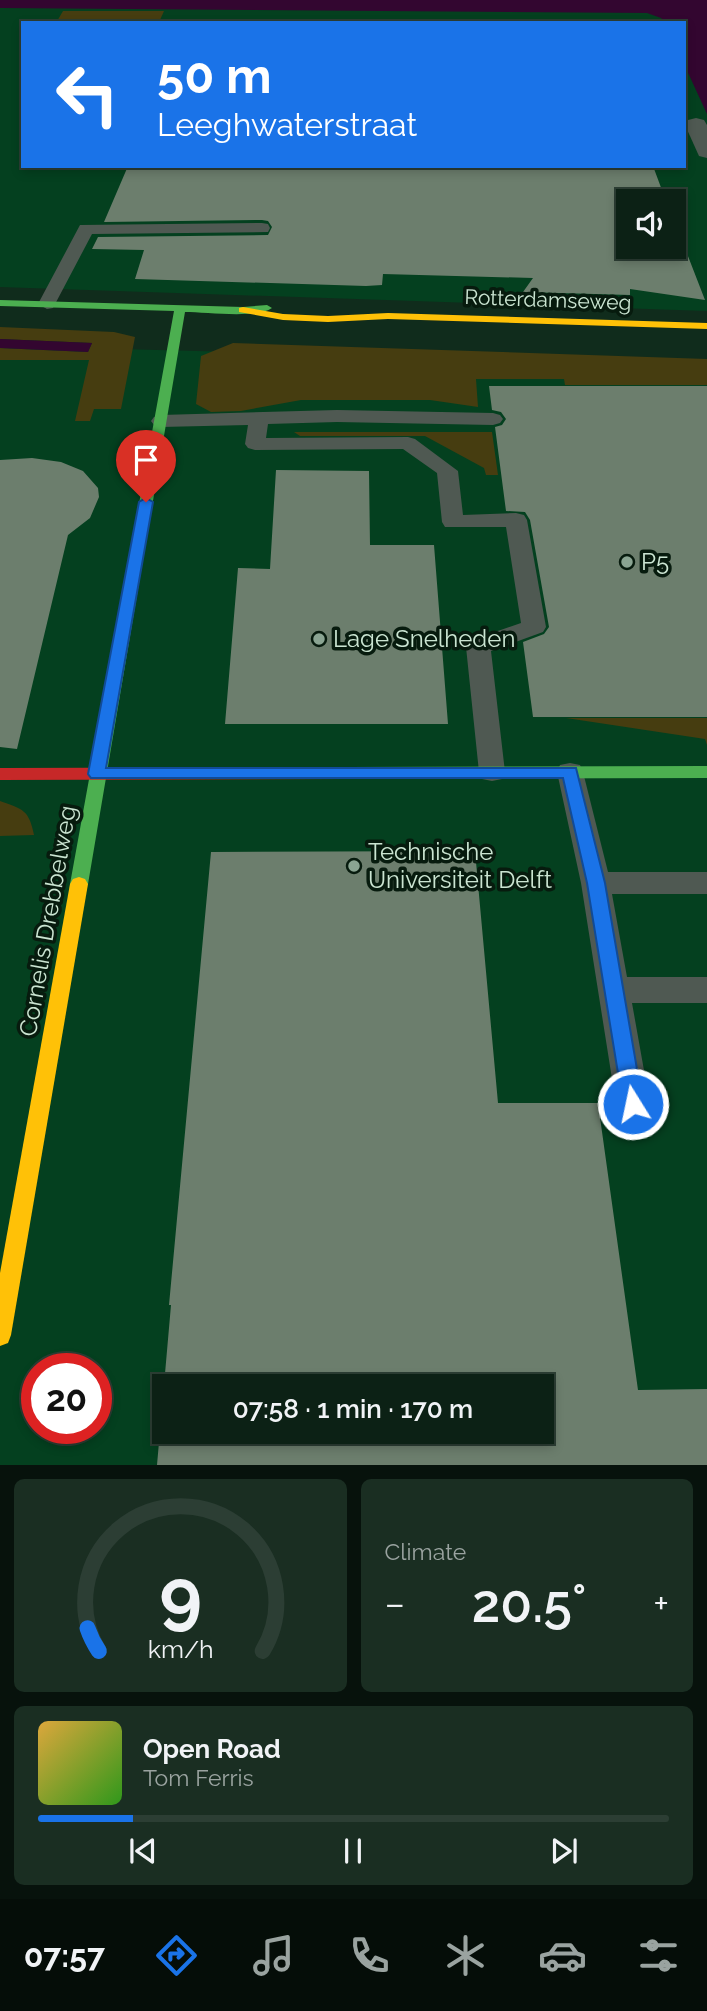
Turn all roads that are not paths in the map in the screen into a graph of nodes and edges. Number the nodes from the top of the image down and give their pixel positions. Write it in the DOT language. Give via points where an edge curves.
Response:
graph roads {
  1 [pos="696,125"];
  2 [pos="707,151"];
  3 [pos="262,228"];
  4 [pos="0,303"];
  5 [pos="47,304"];
  6 [pos="180,309"];
  7 [pos="707,326"];
  8 [pos="289,418"];
  9 [pos="259,419"];
  10 [pos="493,419"];
  11 [pos="161,421"];
  12 [pos="492,772"];
  13 [pos="570,772"];
  14 [pos="707,772"];
  15 [pos="0,774"];
  16 [pos="97,774"];
  17 [pos="596,883"];
  18 [pos="707,883"];
  19 [pos="613,990"];
  20 [pos="707,990"];
  21 [pos="633,1104"];
  22 [pos="13,1187"];
  23 [pos="0,1335"];
  1 -- 2 [label="street"];
  3 -- 5 [label="lane" via="86,229"];
  4 -- 5 [label="street, Rotterdamseweg"];
  5 -- 6 [label="street, Rotterdamseweg"];
  6 -- 7 [label="street, Rotterdamseweg" via="355,308 388,316"];
  6 -- 11 [label="street, Cornelis Drebbelweg"];
  8 -- 9 [label="lane"];
  8 -- 10 [label="lane" via="335,428 401,428"];
  9 -- 11 [label="lane"];
  9 -- 12 [label="lane" via="255,444 408,443 447,471 453,522 516,520 534,627 478,647"];
  11 -- 16 [label="street, Cornelis Drebbelweg"];
  12 -- 13 [label="street"];
  12 -- 16 [label="street"];
  13 -- 14 [label="street"];
  13 -- 17 [label="lane"];
  15 -- 16 [label="street"];
  16 -- 22 [label="street, Cornelis Drebbelweg"];
  17 -- 18 [label="lane"];
  17 -- 19 [label="lane"];
  19 -- 20 [label="lane"];
  19 -- 21 [label="lane"];
  22 -- 23 [label="street, Cornelis Drebbelweg"];
}
